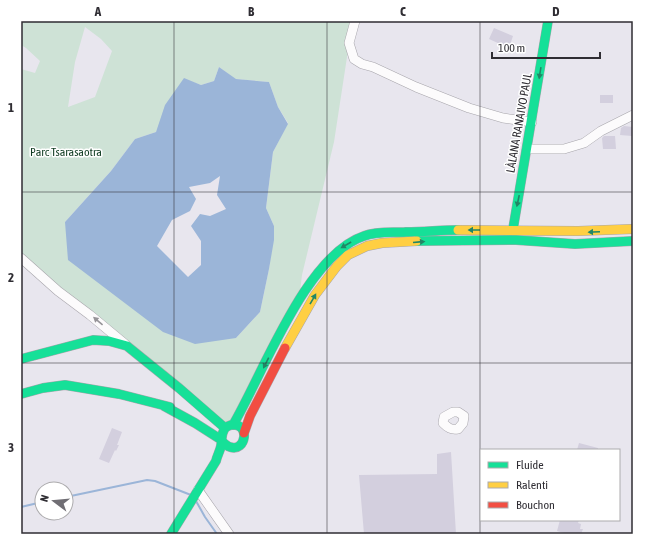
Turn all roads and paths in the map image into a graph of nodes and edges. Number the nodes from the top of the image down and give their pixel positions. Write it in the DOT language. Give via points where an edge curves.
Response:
graph roads {
  1 [pos="355,21"];
  2 [pos="548,21"];
  3 [pos="633,115"];
  4 [pos="532,122"];
  5 [pos="527,149"];
  6 [pos="513,229"];
  7 [pos="633,229"];
  8 [pos="633,241"];
  9 [pos="21,258"];
  10 [pos="127,346"];
  11 [pos="21,359"];
  12 [pos="21,394"];
  13 [pos="193,400"];
  14 [pos="164,406"];
  15 [pos="184,411"];
  16 [pos="229,426"];
  17 [pos="244,433"];
  18 [pos="222,440"];
  19 [pos="233,448"];
  20 [pos="216,461"];
  21 [pos="198,490"];
  22 [pos="171,534"];
  23 [pos="229,534"];
  1 -- 4 [label="street" via="349,44 354,59 362,64 469,108 503,118"];
  2 -- 4 [label="main road, LÀLANA RANAIVO PAUL, one-way"];
  3 -- 5 [label="street" via="584,143 564,149"];
  4 -- 5 [label="main road, LÀLANA RANAIVO PAUL"];
  5 -- 6 [label="main road, LÀLANA RANAIVO PAUL, one-way"];
  7 -- 6 [label="main road, one-way" via="575,232"];
  6 -- 16 [label="main road, one-way" via="381,233 364,236 342,247 312,280 287,321 241,411"];
  17 -- 8 [label="main road, one-way" via="250,416 315,295 332,271 348,256 367,246 441,240 514,240 575,244"];
  10 -- 9 [label="street, one-way"];
  10 -- 11 [label="main road" via="93,340"];
  10 -- 13 [label="main road"];
  12 -- 14 [label="main road" via="65,385 119,394"];
  13 -- 15 [label="main road"];
  13 -- 16 [label="main road"];
  14 -- 15 [label="main road"];
  14 -- 18 [label="main road"];
  15 -- 16 [label="main road"];
  16 -- 17 [label="main road" via="240,427"];
  16 -- 18 [label="main road" via="222,434"];
  17 -- 19 [label="main road" via="242,443"];
  18 -- 19 [label="main road" via="226,446"];
  18 -- 20 [label="main road"];
  19 -- 20 [label="main road"];
  20 -- 21 [label="main road"];
  21 -- 22 [label="main road"];
  21 -- 23 [label="street"];
}
